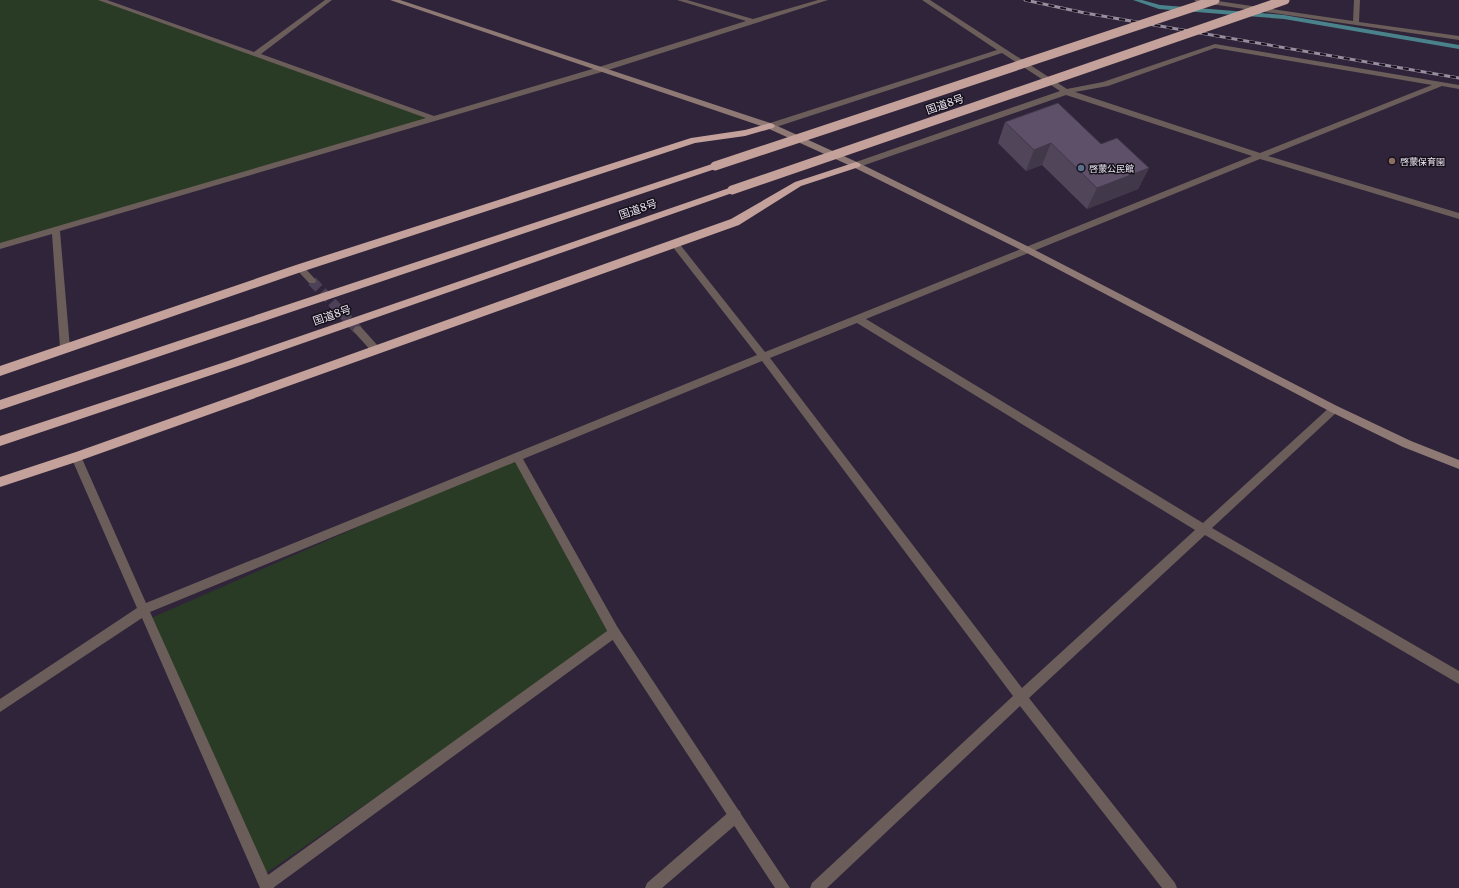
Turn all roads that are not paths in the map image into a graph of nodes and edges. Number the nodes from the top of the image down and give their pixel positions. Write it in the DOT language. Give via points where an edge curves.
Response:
graph roads {
  1 [pos="101,0"];
  2 [pos="329,0"];
  3 [pos="393,0"];
  4 [pos="680,0"];
  5 [pos="825,0"];
  6 [pos="925,0"];
  7 [pos="1197,0"];
  8 [pos="1215,0"];
  9 [pos="1285,0"];
  10 [pos="1357,0"];
  11 [pos="753,21"];
  12 [pos="1356,23"];
  13 [pos="1459,38"];
  14 [pos="1002,51"];
  15 [pos="255,55"];
  16 [pos="602,69"];
  17 [pos="1441,84"];
  18 [pos="1459,87"];
  19 [pos="1066,92"];
  20 [pos="433,118"];
  21 [pos="770,126"];
  22 [pos="1260,156"];
  23 [pos="856,165"];
  24 [pos="1459,216"];
  25 [pos="56,230"];
  26 [pos="675,244"];
  27 [pos="0,246"];
  28 [pos="1028,250"];
  29 [pos="300,268"];
  30 [pos="312,281"];
  31 [pos="858,319"];
  32 [pos="358,330"];
  33 [pos="65,348"];
  34 [pos="376,350"];
  35 [pos="764,357"];
  36 [pos="0,371"];
  37 [pos="0,405"];
  38 [pos="1334,409"];
  39 [pos="0,442"];
  40 [pos="76,457"];
  41 [pos="517,457"];
  42 [pos="1459,464"];
  43 [pos="0,482"];
  44 [pos="1204,529"];
  45 [pos="145,609"];
  46 [pos="614,632"];
  47 [pos="1459,678"];
  48 [pos="1021,697"];
  49 [pos="0,706"];
  50 [pos="735,816"];
  51 [pos="266,886"];
  52 [pos="652,888"];
  53 [pos="783,888"];
  54 [pos="817,888"];
  55 [pos="1170,888"];
  1 -- 15 [label="street"];
  2 -- 15 [label="street"];
  3 -- 16 [label="street"];
  4 -- 11 [label="street"];
  5 -- 11 [label="street"];
  6 -- 14 [label="street"];
  7 -- 12 [label="street"];
  8 -- 37 [label="highway, 国道8号, bridge"];
  9 -- 39 [label="highway, 国道8号, bridge"];
  10 -- 12 [label="street"];
  11 -- 16 [label="street"];
  12 -- 13 [label="street"];
  14 -- 19 [label="street"];
  14 -- 21 [label="street"];
  15 -- 20 [label="street"];
  16 -- 20 [label="street"];
  16 -- 21 [label="street"];
  17 -- 18 [label="street"];
  17 -- 19 [label="street" via="1215,46 1105,84"];
  17 -- 22 [label="street"];
  19 -- 22 [label="street"];
  19 -- 23 [label="street"];
  20 -- 25 [label="street"];
  21 -- 23 [label="street"];
  21 -- 29 [label="highway" via="745,133 694,140"];
  22 -- 24 [label="street"];
  22 -- 28 [label="street"];
  23 -- 26 [label="highway" via="798,184 735,222"];
  23 -- 28 [label="street"];
  25 -- 27 [label="street"];
  25 -- 33 [label="street"];
  26 -- 34 [label="highway"];
  26 -- 35 [label="street"];
  28 -- 31 [label="street"];
  28 -- 38 [label="street"];
  29 -- 30 [label="street"];
  29 -- 33 [label="highway"];
  31 -- 35 [label="street"];
  31 -- 44 [label="street"];
  32 -- 34 [label="street"];
  33 -- 36 [label="highway"];
  34 -- 40 [label="highway"];
  35 -- 41 [label="street"];
  35 -- 48 [label="street"];
  38 -- 42 [label="street" via="1407,444"];
  38 -- 44 [label="street"];
  40 -- 43 [label="highway"];
  40 -- 45 [label="street"];
  41 -- 45 [label="street"];
  41 -- 46 [label="street"];
  44 -- 47 [label="street"];
  44 -- 48 [label="street"];
  45 -- 49 [label="street"];
  45 -- 51 [label="street"];
  46 -- 50 [label="street"];
  46 -- 51 [label="street"];
  48 -- 54 [label="street"];
  48 -- 55 [label="street"];
  50 -- 52 [label="street"];
  50 -- 53 [label="street"];
}
